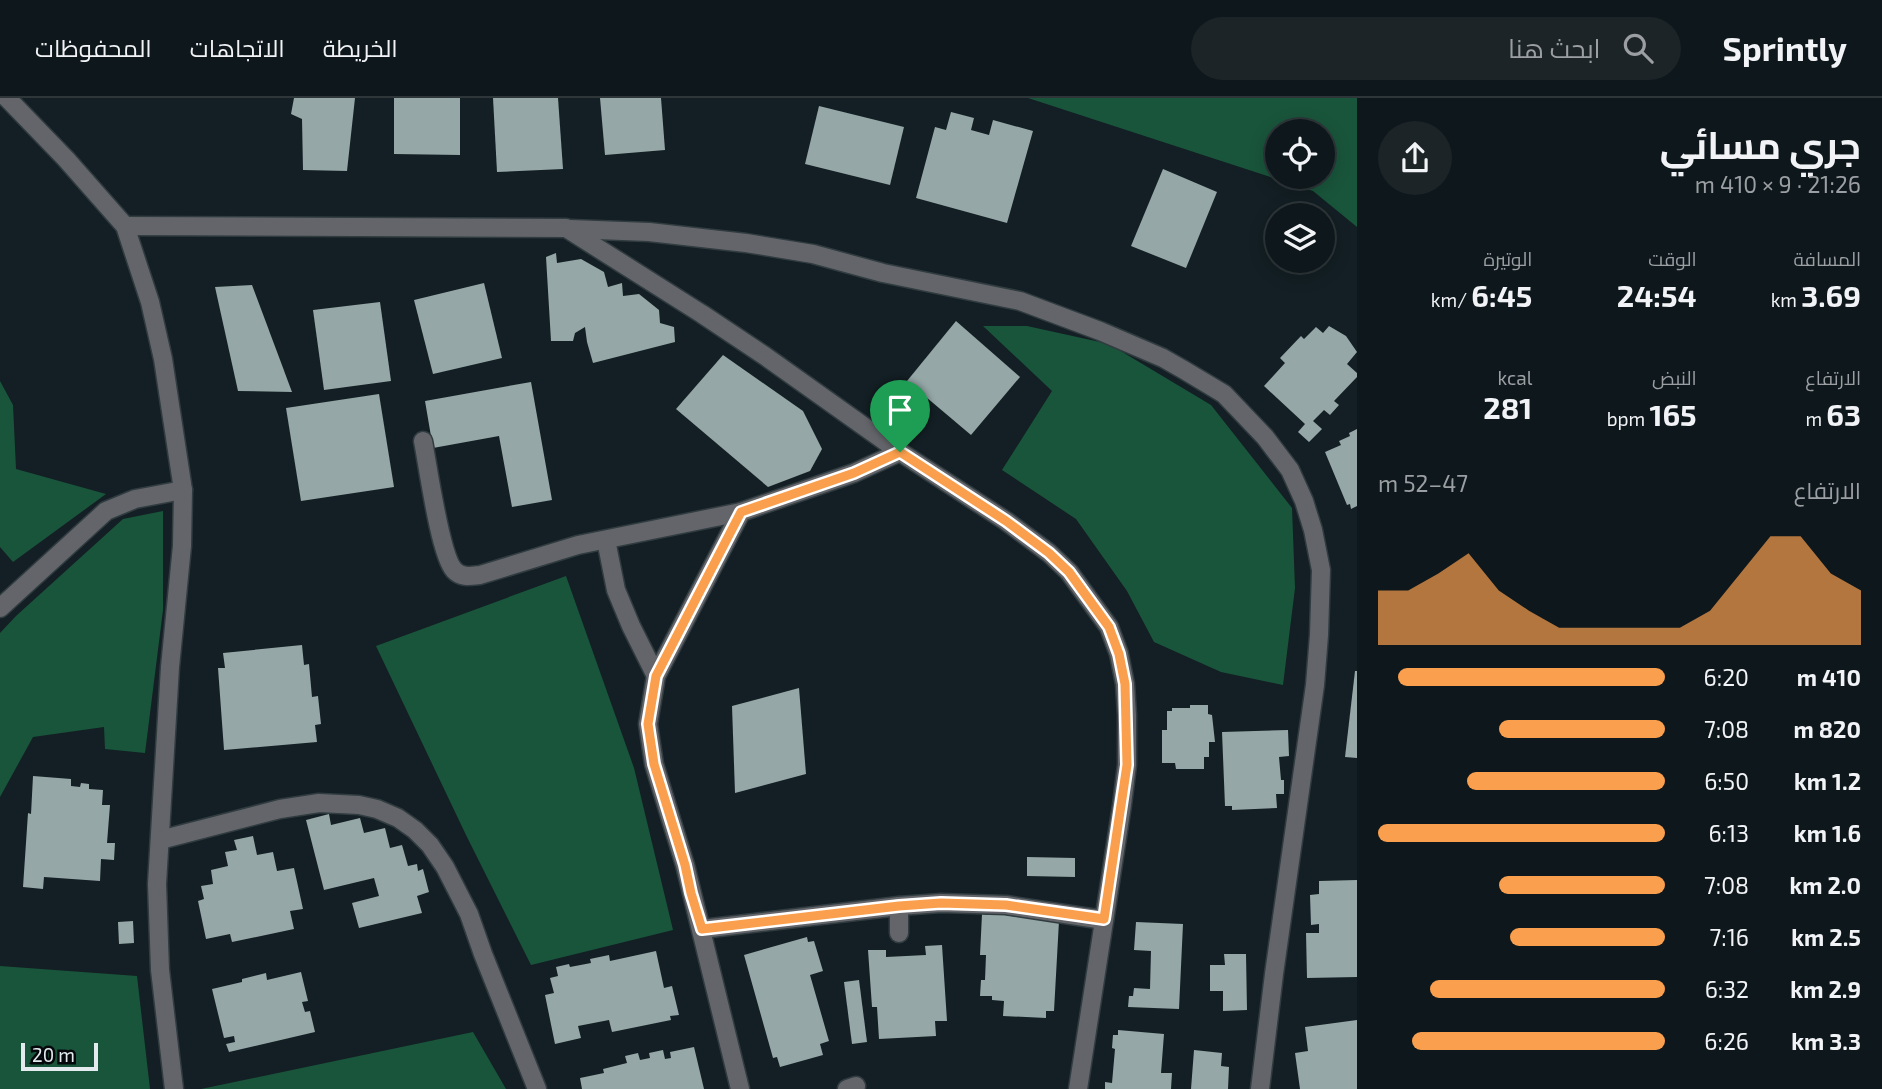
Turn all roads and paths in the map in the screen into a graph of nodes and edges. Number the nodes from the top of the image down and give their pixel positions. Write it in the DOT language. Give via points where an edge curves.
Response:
graph roads {
  1 [pos="7,98"];
  2 [pos="125,226"];
  3 [pos="566,228"];
  4 [pos="423,441"];
  5 [pos="900,452"];
  6 [pos="183,490"];
  7 [pos="741,512"];
  8 [pos="606,540"];
  9 [pos="0,608"];
  10 [pos="656,676"];
  11 [pos="160,839"];
  12 [pos="899,906"];
  13 [pos="1104,919"];
  14 [pos="702,929"];
  15 [pos="899,933"];
  16 [pos="174,1089"];
  17 [pos="537,1089"];
  18 [pos="740,1089"];
  19 [pos="1078,1089"];
  20 [pos="1260,1089"];
  1 -- 2 [label="street"];
  2 -- 3 [label="street"];
  2 -- 6 [label="street" via="163,359"];
  3 -- 5 [label="street" via="754,349"];
  3 -- 20 [label="street" via="746,243 1020,301 1163,358 1224,394 1265,437 1290,470 1304,501 1321,570 1315,685"];
  4 -- 8 [label="street" via="444,552 459,574 480,575"];
  5 -- 7 [label="street"];
  5 -- 13 [label="street" via="1049,553 1069,572 1109,627 1125,684 1127,765"];
  6 -- 9 [label="street" via="135,499 106,511"];
  6 -- 11 [label="street"];
  7 -- 8 [label="street"];
  7 -- 10 [label="street"];
  8 -- 10 [label="street" via="615,590"];
  10 -- 14 [label="street" via="648,724 654,764"];
  11 -- 16 [label="street" via="160,970"];
  11 -- 17 [label="street" via="319,803 377,808 398,818 430,845 445,867 469,914"];
  12 -- 13 [label="street" via="1006,905"];
  12 -- 14 [label="street"];
  12 -- 15 [label="street"];
  13 -- 19 [label="street"];
  14 -- 18 [label="street"];
}
